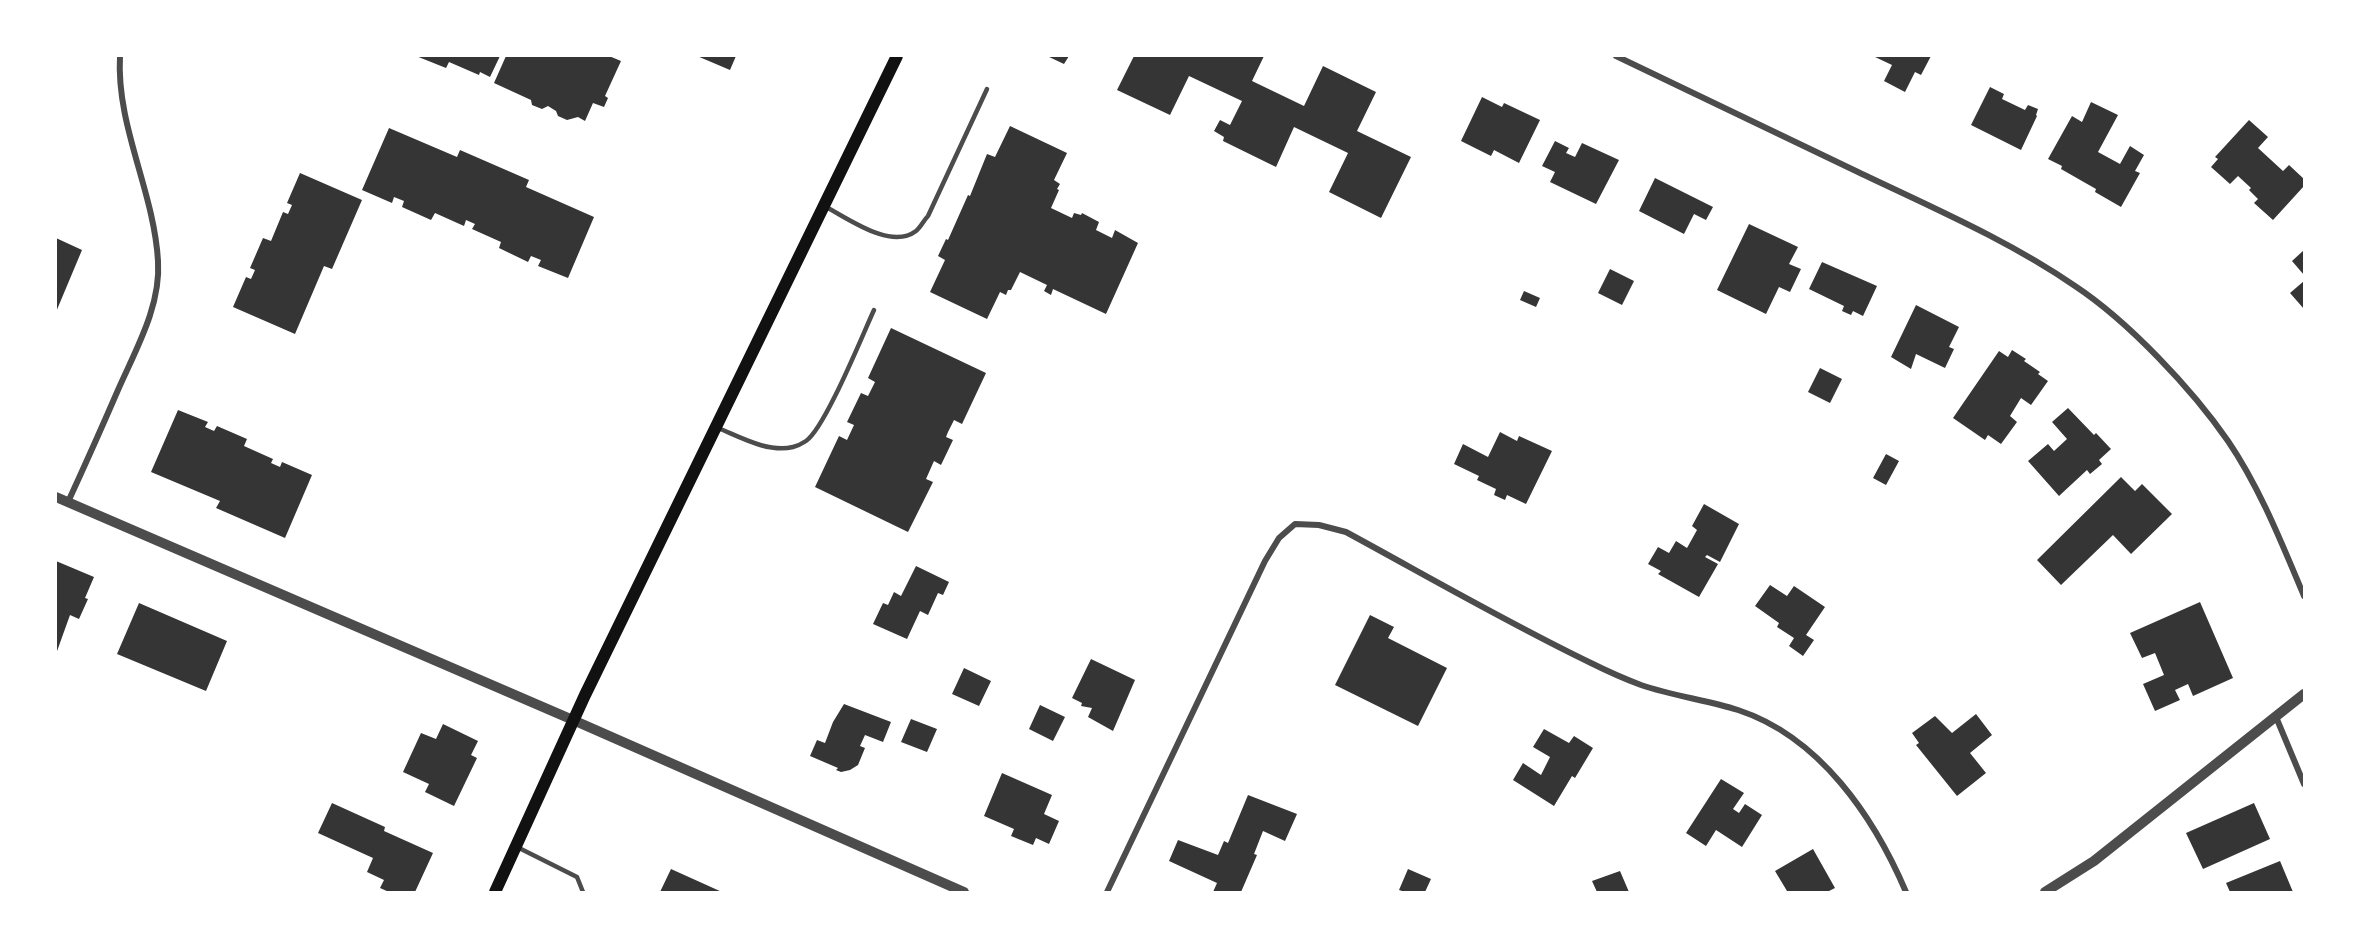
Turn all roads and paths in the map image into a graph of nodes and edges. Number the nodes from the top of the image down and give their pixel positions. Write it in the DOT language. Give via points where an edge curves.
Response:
graph roads {
  1 [pos="120,56"];
  2 [pos="897,56"];
  3 [pos="1616,56"];
  4 [pos="987,89"];
  5 [pos="824,206"];
  6 [pos="874,310"];
  7 [pos="716,427"];
  8 [pos="56,497"];
  9 [pos="68,502"];
  10 [pos="2304,596"];
  11 [pos="2304,694"];
  12 [pos="2276,717"];
  13 [pos="573,720"];
  14 [pos="2304,784"];
  15 [pos="516,846"];
  16 [pos="495,892"];
  17 [pos="583,892"];
  18 [pos="964,892"];
  19 [pos="1107,892"];
  20 [pos="1906,892"];
  21 [pos="2045,892"];
  1 -- 9 [label="street" via="131,141 154,227 158,282 154,304 137,346"];
  2 -- 5 [label="main road"];
  3 -- 10 [label="street" via="1974,227 2076,286 2150,351 2228,441 2274,525"];
  4 -- 5 [label="lane" via="928,216 916,231 890,238"];
  5 -- 7 [label="main road"];
  6 -- 7 [label="lane" via="818,428 806,441 792,447 772,447"];
  7 -- 13 [label="main road"];
  8 -- 9 [label="street"];
  9 -- 13 [label="street"];
  11 -- 12 [label="street"];
  12 -- 14 [label="street"];
  12 -- 21 [label="street" via="2094,861"];
  13 -- 15 [label="main road"];
  13 -- 18 [label="street"];
  15 -- 16 [label="main road"];
  15 -- 17 [label="lane" via="577,877"];
  19 -- 20 [label="street" via="1265,561 1279,538 1295,524 1346,532 1592,663 1642,685 1740,711 1784,733 1817,758 1846,790 1872,825"];
}
